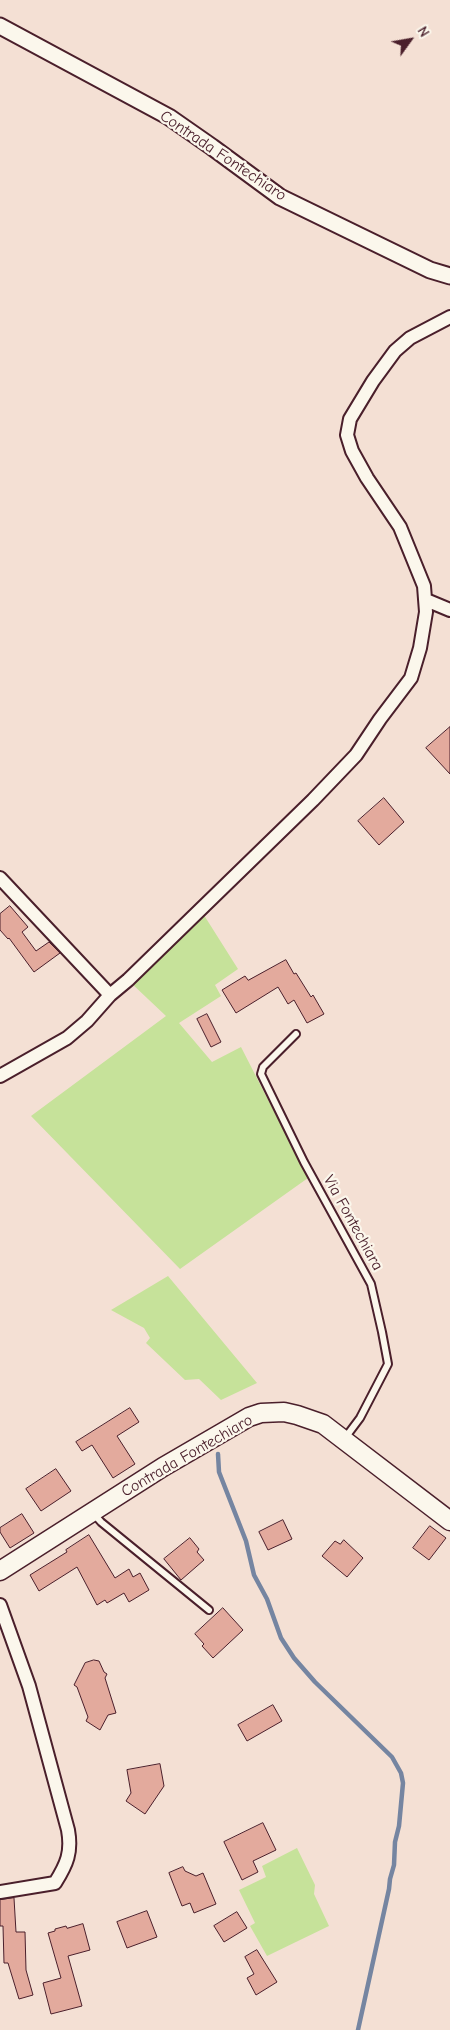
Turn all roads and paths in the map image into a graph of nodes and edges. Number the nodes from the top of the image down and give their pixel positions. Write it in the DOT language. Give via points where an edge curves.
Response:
graph roads {
  1 [pos="0,26"];
  2 [pos="450,276"];
  3 [pos="450,318"];
  4 [pos="426,600"];
  5 [pos="450,610"];
  6 [pos="0,878"];
  7 [pos="110,995"];
  8 [pos="296,1034"];
  9 [pos="0,1076"];
  10 [pos="344,1438"];
  11 [pos="92,1512"];
  12 [pos="450,1521"];
  13 [pos="0,1571"];
  14 [pos="0,1605"];
  15 [pos="209,1610"];
  16 [pos="0,1892"];
  1 -- 2 [label="street, Contrada Fontechiaro" via="168,118 280,197 430,270"];
  3 -- 4 [label="street" via="410,338 395,351 350,419 347,435 367,478 400,527 416,563"];
  4 -- 5 [label="street"];
  4 -- 7 [label="street" via="420,648 411,678 356,755"];
  6 -- 7 [label="street"];
  7 -- 9 [label="street" via="67,1038"];
  8 -- 10 [label="lane, Via Fontechiara" via="263,1067 261,1074 304,1162 371,1284 388,1364 360,1418"];
  10 -- 11 [label="main road, Contrada Fontechiaro" via="323,1424 298,1415 261,1413 240,1422"];
  10 -- 12 [label="main road, Contrada Fontechiaro"];
  11 -- 13 [label="main road, Contrada Fontechiaro"];
  11 -- 15 [label="lane"];
  14 -- 16 [label="street" via="29,1686 71,1846 63,1871 55,1883"];
}
